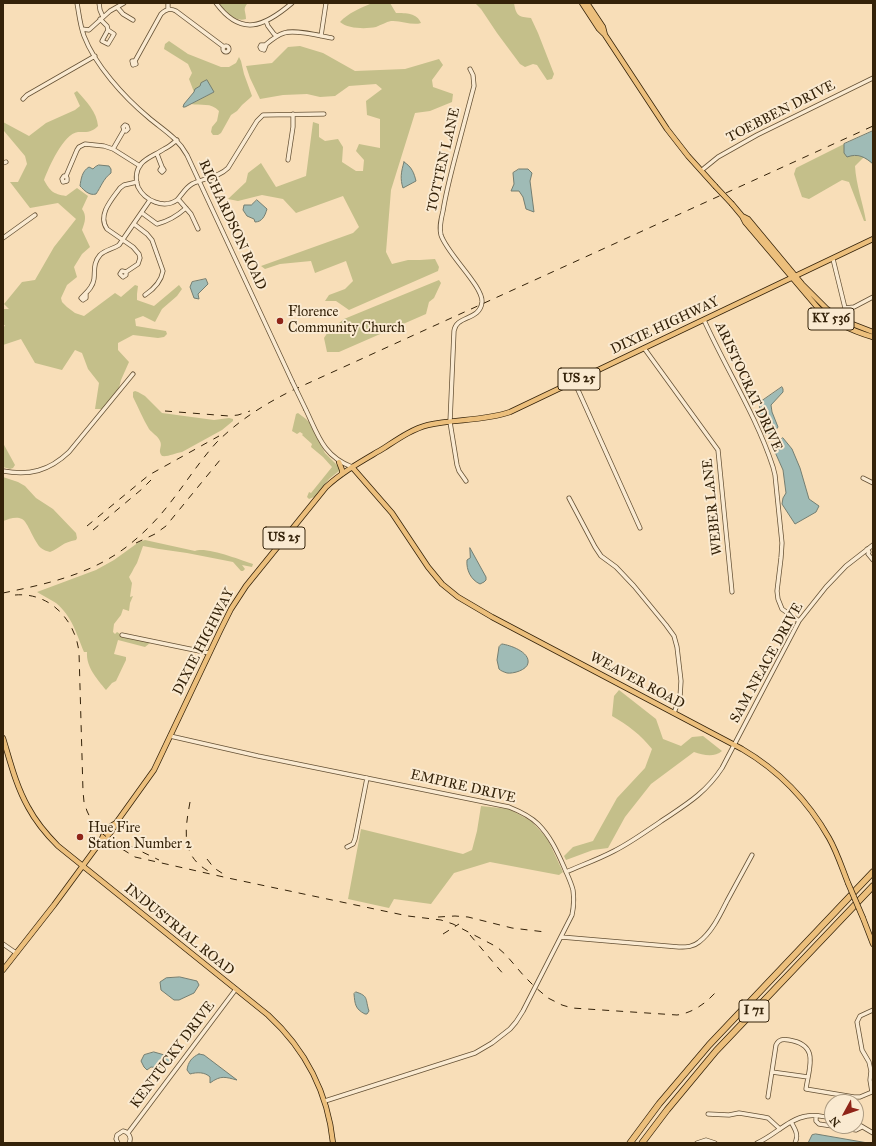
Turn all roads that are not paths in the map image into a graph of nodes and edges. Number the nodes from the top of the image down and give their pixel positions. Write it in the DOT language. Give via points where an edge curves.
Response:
graph roads {
  1 [pos="77,3"];
  2 [pos="99,3"];
  3 [pos="124,3"];
  4 [pos="216,3"];
  5 [pos="292,3"];
  6 [pos="326,3"];
  7 [pos="582,3"];
  8 [pos="587,3"];
  9 [pos="167,6"];
  10 [pos="117,7"];
  11 [pos="102,18"];
  12 [pos="133,20"];
  13 [pos="267,23"];
  14 [pos="82,29"];
  15 [pos="108,30"];
  16 [pos="605,35"];
  17 [pos="276,36"];
  18 [pos="321,36"];
  19 [pos="332,38"];
  20 [pos="264,46"];
  21 [pos="224,47"];
  22 [pos="95,56"];
  23 [pos="135,61"];
  24 [pos="470,69"];
  25 [pos="873,78"];
  26 [pos="23,99"];
  27 [pos="293,114"];
  28 [pos="324,114"];
  29 [pos="124,130"];
  30 [pos="177,140"];
  31 [pos="113,149"];
  32 [pos="157,154"];
  33 [pos="288,160"];
  34 [pos="140,166"];
  35 [pos="162,167"];
  36 [pos="702,170"];
  37 [pos="66,176"];
  38 [pos="199,181"];
  39 [pos="137,182"];
  40 [pos="178,198"];
  41 [pos="150,200"];
  42 [pos="186,208"];
  43 [pos="142,213"];
  44 [pos="35,215"];
  45 [pos="742,216"];
  46 [pos="134,224"];
  47 [pos="198,229"];
  48 [pos="3,238"];
  49 [pos="873,239"];
  50 [pos="122,240"];
  51 [pos="833,258"];
  52 [pos="785,270"];
  53 [pos="126,272"];
  54 [pos="794,277"];
  55 [pos="785,282"];
  56 [pos="86,294"];
  57 [pos="145,295"];
  58 [pos="873,297"];
  59 [pos="704,320"];
  60 [pos="873,332"];
  61 [pos="873,337"];
  62 [pos="644,348"];
  63 [pos="133,374"];
  64 [pos="574,382"];
  65 [pos="450,422"];
  66 [pos="339,462"];
  67 [pos="359,463"];
  68 [pos="352,467"];
  69 [pos="3,471"];
  70 [pos="342,474"];
  71 [pos="360,476"];
  72 [pos="862,478"];
  73 [pos="466,481"];
  74 [pos="873,483"];
  75 [pos="569,498"];
  76 [pos="640,528"];
  77 [pos="873,545"];
  78 [pos="868,550"];
  79 [pos="873,554"];
  80 [pos="873,560"];
  81 [pos="732,592"];
  82 [pos="799,622"];
  83 [pos="122,635"];
  84 [pos="209,653"];
  85 [pos="674,714"];
  86 [pos="170,736"];
  87 [pos="3,738"];
  88 [pos="734,745"];
  89 [pos="367,778"];
  90 [pos="347,847"];
  91 [pos="752,855"];
  92 [pos="82,867"];
  93 [pos="566,872"];
  94 [pos="873,872"];
  95 [pos="873,886"];
  96 [pos="561,937"];
  97 [pos="3,944"];
  98 [pos="873,944"];
  99 [pos="16,953"];
  100 [pos="3,970"];
  101 [pos="236,989"];
  102 [pos="873,1010"];
  103 [pos="772,1072"];
  104 [pos="808,1077"];
  105 [pos="768,1097"];
  106 [pos="325,1100"];
  107 [pos="708,1114"];
  108 [pos="816,1116"];
  109 [pos="824,1117"];
  110 [pos="791,1122"];
  111 [pos="824,1124"];
  112 [pos="864,1127"];
  113 [pos="780,1129"];
  114 [pos="128,1133"];
  115 [pos="873,1134"];
  116 [pos="118,1143"];
  117 [pos="128,1143"];
  118 [pos="333,1143"];
  119 [pos="630,1143"];
  120 [pos="642,1143"];
  121 [pos="697,1143"];
  122 [pos="715,1143"];
  123 [pos="757,1143"];
  124 [pos="795,1143"];
  1 -- 14 [label="street, RICHARDSON ROAD"];
  2 -- 11 [label="street"];
  3 -- 10 [label="street"];
  4 -- 13 [label="street" via="230,19 240,24"];
  5 -- 13 [label="street"];
  6 -- 18 [label="street"];
  7 -- 16 [label="main road, KY 536"];
  8 -- 16 [label="main road, KY 536" via="603,27"];
  9 -- 21 [label="street"];
  9 -- 23 [label="street"];
  10 -- 11 [label="street"];
  10 -- 12 [label="street"];
  11 -- 14 [label="street"];
  11 -- 15 [label="street"];
  13 -- 17 [label="street"];
  14 -- 22 [label="street, RICHARDSON ROAD"];
  16 -- 36 [label="main road, KY 536" via="667,129"];
  17 -- 18 [label="street" via="286,32"];
  17 -- 20 [label="street"];
  18 -- 19 [label="street"];
  22 -- 26 [label="street"];
  22 -- 30 [label="street, RICHARDSON ROAD" via="117,88"];
  24 -- 65 [label="street, TOTTEN LANE" via="474,86 446,191 440,230 447,246 477,287 482,300 478,312 459,322 454,328"];
  25 -- 36 [label="street, TOEBBEN DRIVE" via="753,138 718,157"];
  27 -- 28 [label="street"];
  27 -- 33 [label="street"];
  27 -- 38 [label="street" via="261,116 228,168 220,174"];
  29 -- 31 [label="street"];
  30 -- 32 [label="street"];
  30 -- 38 [label="street, RICHARDSON ROAD"];
  31 -- 34 [label="street"];
  31 -- 37 [label="street" via="89,144 81,146"];
  32 -- 34 [label="street" via="144,160"];
  32 -- 35 [label="street"];
  34 -- 39 [label="street"];
  36 -- 45 [label="main road, KY 536, bridge"];
  38 -- 40 [label="street"];
  38 -- 66 [label="street, RICHARDSON ROAD, bridge" via="306,410 326,450"];
  39 -- 41 [label="street" via="141,192"];
  39 -- 50 [label="street" via="120,188 104,214 106,227"];
  40 -- 41 [label="street" via="165,204"];
  40 -- 42 [label="street"];
  41 -- 43 [label="street"];
  42 -- 43 [label="street" via="167,222 157,224"];
  42 -- 47 [label="street"];
  43 -- 46 [label="street"];
  44 -- 48 [label="street"];
  45 -- 52 [label="main road, KY 536"];
  45 -- 54 [label="main road, KY 536" via="748,219"];
  46 -- 50 [label="street"];
  46 -- 57 [label="street" via="152,240 163,270 158,285"];
  49 -- 51 [label="main road, DIXIE HIGHWAY / US 25"];
  50 -- 53 [label="street" via="137,250 140,256 138,264"];
  50 -- 56 [label="street" via="115,248 104,251 97,258 93,283"];
  51 -- 54 [label="main road, DIXIE HIGHWAY / US 25"];
  51 -- 58 [label="street" via="845,308 854,307"];
  52 -- 54 [label="main road, KY 536"];
  52 -- 55 [label="main road"];
  54 -- 55 [label="main road, DIXIE HIGHWAY / US 25"];
  54 -- 60 [label="main road, KY 536" via="832,314"];
  54 -- 61 [label="main road, KY 536" via="818,308 833,321 850,330"];
  55 -- 59 [label="main road, DIXIE HIGHWAY / US 25"];
  59 -- 62 [label="main road, DIXIE HIGHWAY / US 25"];
  59 -- 82 [label="street, ARISTOCRAT DRIVE" via="743,398 773,467 782,542 778,599 782,609"];
  62 -- 64 [label="main road, DIXIE HIGHWAY / US 25"];
  62 -- 81 [label="street, WEBER LANE" via="718,450"];
  63 -- 69 [label="street" via="58,461 30,473"];
  64 -- 65 [label="main road, DIXIE HIGHWAY / US 25" via="502,414"];
  64 -- 76 [label="street"];
  65 -- 67 [label="main road, DIXIE HIGHWAY / US 25" via="419,428"];
  65 -- 73 [label="street" via="457,465"];
  66 -- 68 [label="street, RICHARDSON ROAD"];
  66 -- 70 [label="main road"];
  67 -- 68 [label="main road, DIXIE HIGHWAY / US 25"];
  67 -- 71 [label="main road"];
  68 -- 70 [label="main road, DIXIE HIGHWAY / US 25"];
  68 -- 71 [label="main road, WEAVER ROAD"];
  70 -- 84 [label="main road, DIXIE HIGHWAY / US 25" via="326,487 246,586 231,609"];
  71 -- 85 [label="main road, WEAVER ROAD" via="399,522 435,575 458,597"];
  72 -- 74 [label="street"];
  75 -- 85 [label="street" via="601,556 634,586 674,636 681,682 680,697"];
  77 -- 78 [label="street, SAM NEACE DRIVE"];
  78 -- 79 [label="street"];
  78 -- 80 [label="street"];
  78 -- 82 [label="street, SAM NEACE DRIVE" via="846,566"];
  82 -- 88 [label="street, SAM NEACE DRIVE"];
  83 -- 84 [label="street"];
  84 -- 86 [label="main road, DIXIE HIGHWAY / US 25"];
  85 -- 88 [label="main road, WEAVER ROAD"];
  86 -- 89 [label="street, EMPIRE DRIVE"];
  86 -- 92 [label="main road, DIXIE HIGHWAY / US 25" via="154,770 116,823 103,835"];
  87 -- 92 [label="main road, INDUSTRIAL ROAD" via="22,797 33,816 45,833"];
  88 -- 93 [label="street, SAM NEACE DRIVE" via="715,778 693,800 620,848"];
  88 -- 98 [label="main road, WEAVER ROAD, bridge" via="773,770 799,795 820,823 830,838"];
  89 -- 90 [label="street" via="355,839"];
  89 -- 93 [label="street, EMPIRE DRIVE" via="504,805 519,811 547,834"];
  91 -- 96 [label="street" via="714,924 701,941 692,946"];
  92 -- 99 [label="main road, DIXIE HIGHWAY / US 25"];
  92 -- 101 [label="main road, INDUSTRIAL ROAD"];
  93 -- 96 [label="street, EMPIRE DRIVE" via="572,886 574,904 572,915"];
  94 -- 119 [label="highway, I 71" via="709,1045"];
  95 -- 120 [label="highway, I 71" via="716,1052"];
  96 -- 106 [label="street, EMPIRE DRIVE" via="523,1011 510,1029 492,1043 475,1053"];
  97 -- 99 [label="street"];
  99 -- 100 [label="main road, DIXIE HIGHWAY / US 25"];
  101 -- 106 [label="main road, INDUSTRIAL ROAD" via="291,1038 312,1071"];
  101 -- 114 [label="street, KENTUCKY DRIVE"];
  102 -- 104 [label="street" via="860,1016 857,1022 862,1050 871,1071 872,1092 854,1097 806,1089"];
  103 -- 104 [label="street"];
  103 -- 104 [label="street" via="777,1043 782,1039 800,1042 809,1051"];
  103 -- 105 [label="street"];
  106 -- 118 [label="main road, INDUSTRIAL ROAD"];
  107 -- 113 [label="street" via="739,1113 763,1116"];
  108 -- 109 [label="street"];
  108 -- 110 [label="street" via="805,1116"];
  108 -- 111 [label="street" via="816,1121"];
  110 -- 113 [label="street"];
  110 -- 124 [label="street" via="797,1135"];
  112 -- 115 [label="street"];
  113 -- 123 [label="street"];
  114 -- 116 [label="street, KENTUCKY DRIVE" via="118,1133"];
  114 -- 117 [label="street"];
  121 -- 122 [label="street" via="706,1140"];
}
